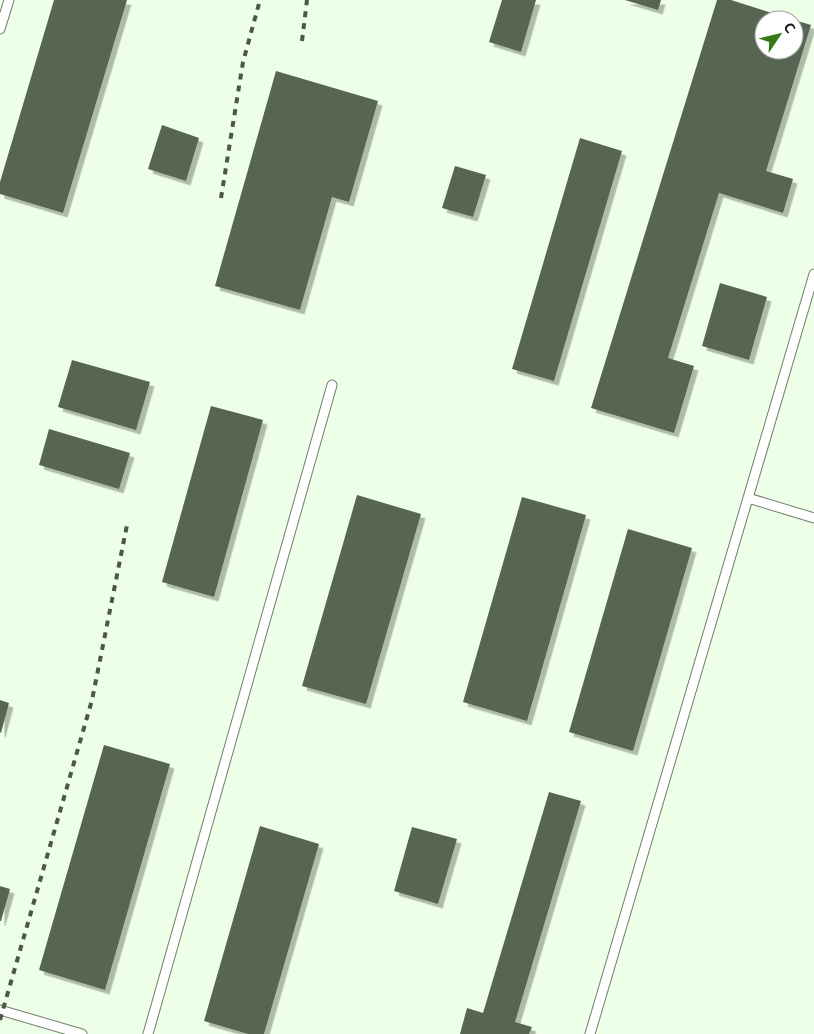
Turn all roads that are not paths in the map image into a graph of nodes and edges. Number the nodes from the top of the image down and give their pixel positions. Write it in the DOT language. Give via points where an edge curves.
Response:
graph roads {
  1 [pos="9,0"];
  2 [pos="0,29"];
  3 [pos="814,274"];
  4 [pos="332,384"];
  5 [pos="748,498"];
  6 [pos="814,518"];
  7 [pos="0,1010"];
  8 [pos="82,1034"];
  9 [pos="148,1034"];
  10 [pos="590,1034"];
  1 -- 2 [label="lane"];
  3 -- 5 [label="lane"];
  4 -- 9 [label="lane"];
  5 -- 6 [label="lane"];
  5 -- 10 [label="lane"];
  7 -- 8 [label="lane"];
}
